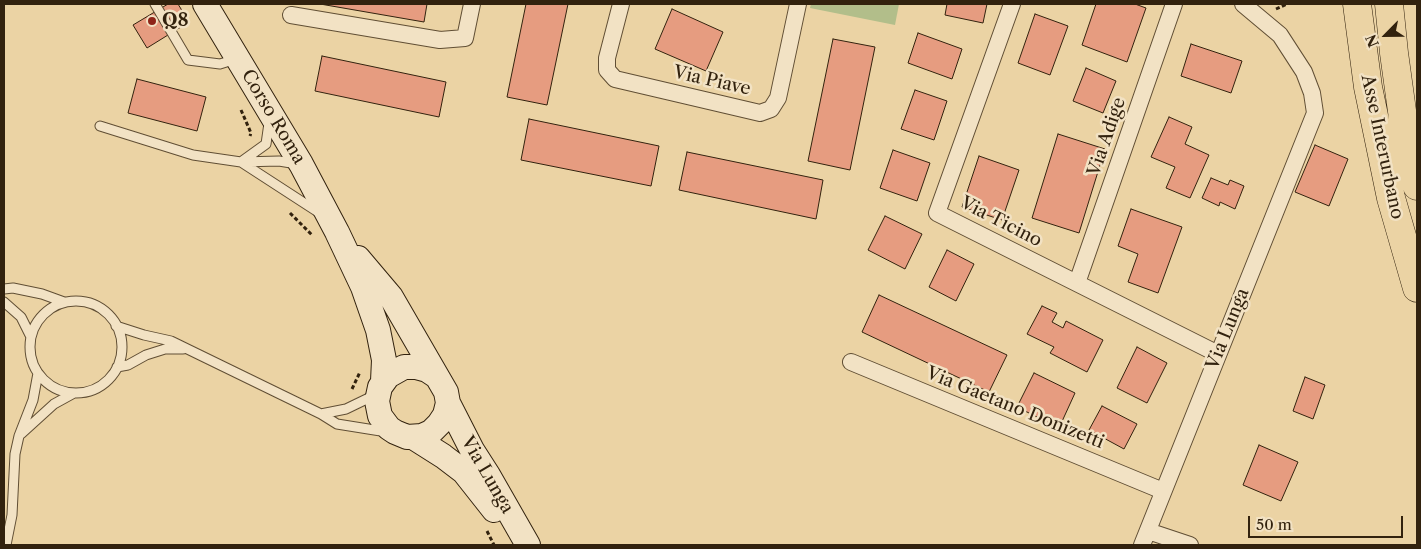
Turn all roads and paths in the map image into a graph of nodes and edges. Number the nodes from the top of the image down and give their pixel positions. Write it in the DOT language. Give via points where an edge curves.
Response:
graph roads {
  1 [pos="155,4"];
  2 [pos="205,4"];
  3 [pos="472,4"];
  4 [pos="621,4"];
  5 [pos="798,4"];
  6 [pos="1012,4"];
  7 [pos="1174,4"];
  8 [pos="1243,4"];
  9 [pos="1357,4"];
  10 [pos="1389,4"];
  11 [pos="1402,4"];
  12 [pos="291,15"];
  13 [pos="238,58"];
  14 [pos="1417,95"];
  15 [pos="270,113"];
  16 [pos="100,126"];
  17 [pos="241,162"];
  18 [pos="302,164"];
  19 [pos="1417,186"];
  20 [pos="336,229"];
  21 [pos="1077,283"];
  22 [pos="1417,288"];
  23 [pos="4,289"];
  24 [pos="4,302"];
  25 [pos="64,302"];
  26 [pos="116,326"];
  27 [pos="31,337"];
  28 [pos="186,349"];
  29 [pos="1218,354"];
  30 [pos="851,362"];
  31 [pos="117,367"];
  32 [pos="38,373"];
  33 [pos="436,376"];
  34 [pos="381,387"];
  35 [pos="74,392"];
  36 [pos="448,403"];
  37 [pos="321,414"];
  38 [pos="404,435"];
  39 [pos="19,436"];
  40 [pos="1164,491"];
  41 [pos="1145,538"];
  42 [pos="6,545"];
  43 [pos="521,545"];
  44 [pos="528,545"];
  45 [pos="1190,545"];
  1 -- 13 [label="lane" via="188,60 220,64"];
  2 -- 13 [label="street, Corso Roma"];
  3 -- 12 [label="street" via="464,38 440,40"];
  4 -- 5 [label="street, Via Piave" via="607,58 607,70 614,79 760,113 771,109 778,98"];
  6 -- 21 [label="street, Via Ticino" via="937,212"];
  7 -- 21 [label="street, Via Adige"];
  8 -- 29 [label="street, Via Lunga" via="1280,35 1304,72 1315,113"];
  9 -- 22 [label="highway, Asse Interurbano" via="1368,86 1391,198"];
  10 -- 19 [label="highway, Asse Interurbano" via="1406,140"];
  11 -- 14 [label="highway"];
  13 -- 15 [label="street, Corso Roma"];
  15 -- 17 [label="lane" via="266,144"];
  15 -- 18 [label="street, Corso Roma"];
  16 -- 17 [label="lane" via="194,155"];
  17 -- 18 [label="lane"];
  17 -- 20 [label="lane" via="316,210"];
  18 -- 20 [label="street, Corso Roma"];
  20 -- 33 [label="street, Corso Roma" via="391,297"];
  20 -- 34 [label="street, Corso Roma" via="363,287 378,330 384,360"];
  21 -- 29 [label="street, Via Ticino"];
  23 -- 25 [label="lane" via="42,294"];
  24 -- 27 [label="lane" via="21,317"];
  25 -- 26 [label="lane" via="82,302 100,308"];
  25 -- 27 [label="lane" via="43,315"];
  26 -- 28 [label="lane" via="171,341"];
  26 -- 31 [label="lane" via="121,340"];
  27 -- 32 [label="lane" via="32,362"];
  28 -- 31 [label="lane" via="165,348"];
  28 -- 37 [label="lane"];
  29 -- 40 [label="street, Via Lunga"];
  30 -- 40 [label="street, Via Gaetano Donizetti"];
  31 -- 35 [label="lane" via="103,384"];
  32 -- 35 [label="lane" via="60,390"];
  32 -- 39 [label="lane" via="33,400"];
  33 -- 34 [label="street" via="416,367 404,367 393,372"];
  33 -- 36 [label="street, Corso Roma" via="446,392"];
  34 -- 37 [label="lane" via="346,409"];
  34 -- 38 [label="street, Corso Roma" via="380,416"];
  35 -- 39 [label="lane" via="54,404"];
  36 -- 38 [label="street" via="439,424 430,432"];
  36 -- 44 [label="street, Via Lunga"];
  37 -- 38 [label="lane" via="337,424"];
  38 -- 43 [label="street, Via Lunga" via="443,456 464,472"];
  39 -- 42 [label="lane"];
  40 -- 41 [label="street, Via Lunga"];
  41 -- 45 [label="street"];
}
